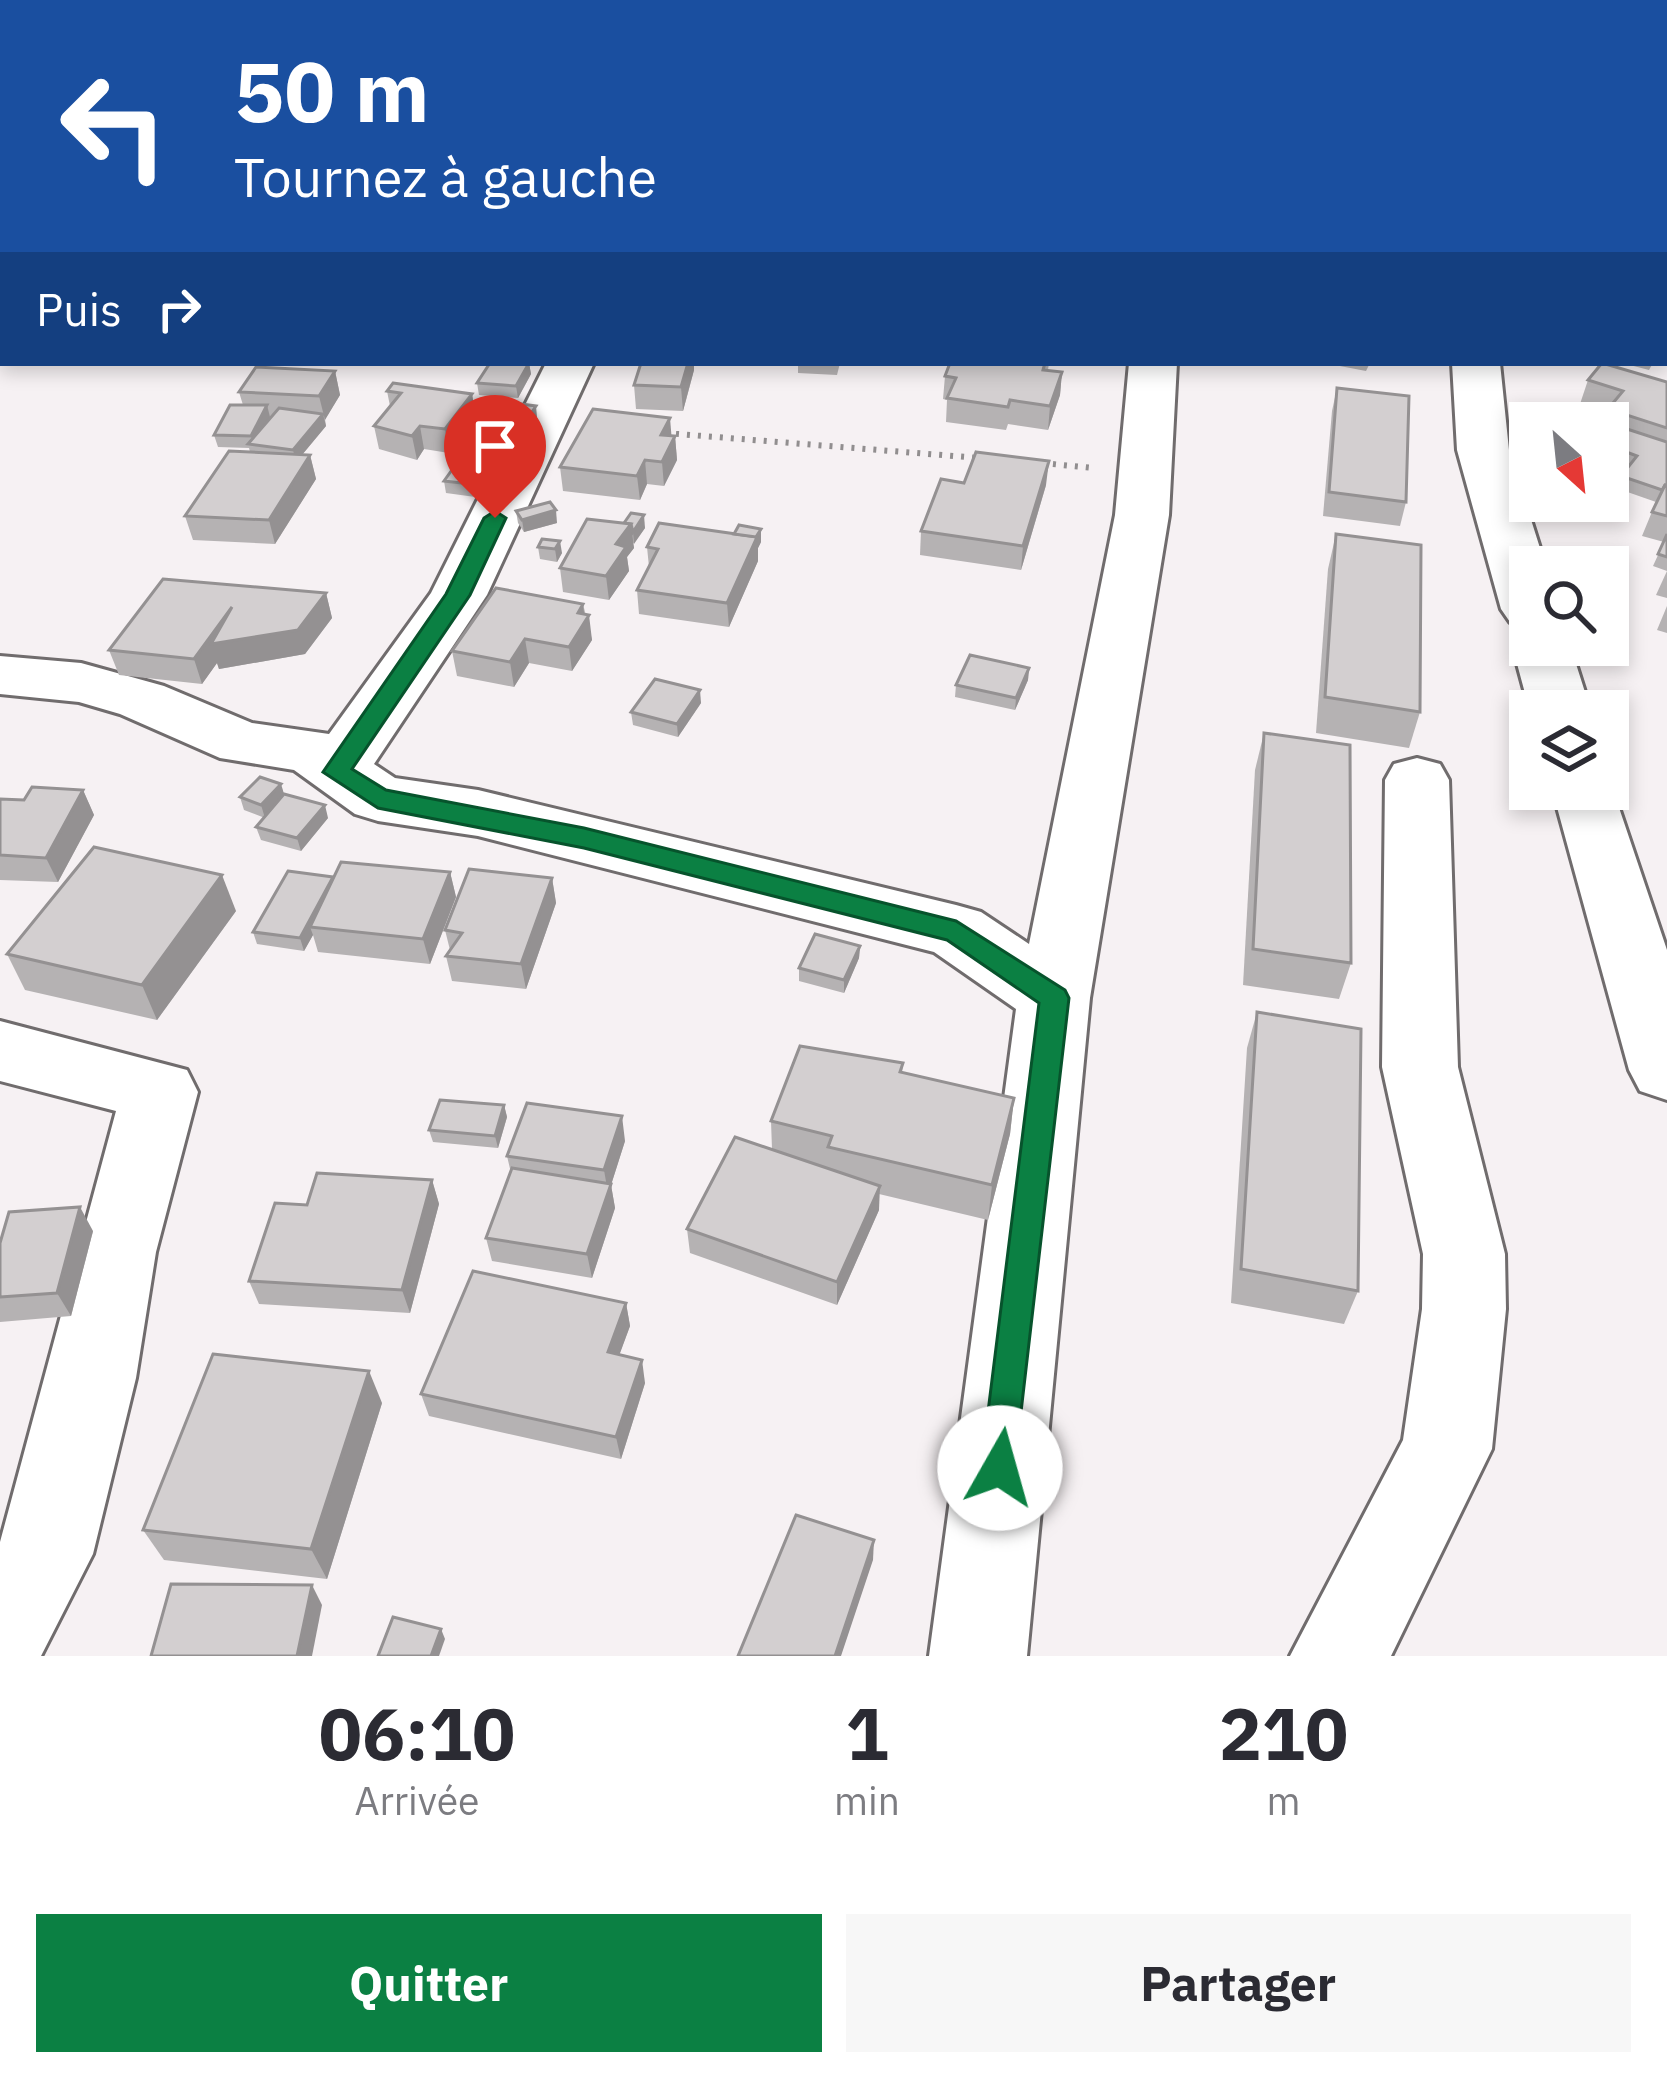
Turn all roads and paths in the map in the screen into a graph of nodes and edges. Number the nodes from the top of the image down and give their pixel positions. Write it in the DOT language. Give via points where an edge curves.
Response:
graph roads {
  1 [pos="569,366"];
  2 [pos="1153,366"];
  3 [pos="1476,366"];
  4 [pos="660,432"];
  5 [pos="990,459"];
  6 [pos="1034,463"];
  7 [pos="1142,473"];
  8 [pos="1511,546"];
  9 [pos="0,675"];
  10 [pos="336,772"];
  11 [pos="1417,780"];
  12 [pos="1589,810"];
  13 [pos="1054,998"];
  14 [pos="0,1052"];
  15 [pos="1667,1070"];
  16 [pos="0,1633"];
  17 [pos="978,1656"];
  18 [pos="1339,1656"];
  1 -- 10 [label="street" via="458,595"];
  2 -- 7 [label="street"];
  3 -- 8 [label="street" via="1483,450"];
  4 -- 5 [label="path"];
  6 -- 7 [label="path"];
  7 -- 13 [label="street" via="1142,515"];
  9 -- 10 [label="street" via="81,683 142,700 242,743 310,750"];
  10 -- 13 [label="street" via="378,798 538,827 956,932"];
  11 -- 18 [label="street" via="1419,1054 1464,1254 1464,1309 1447,1449"];
  12 -- 15 [label="street"];
  13 -- 17 [label="street"];
  14 -- 16 [label="street" via="160,1092 46,1554"];
}
